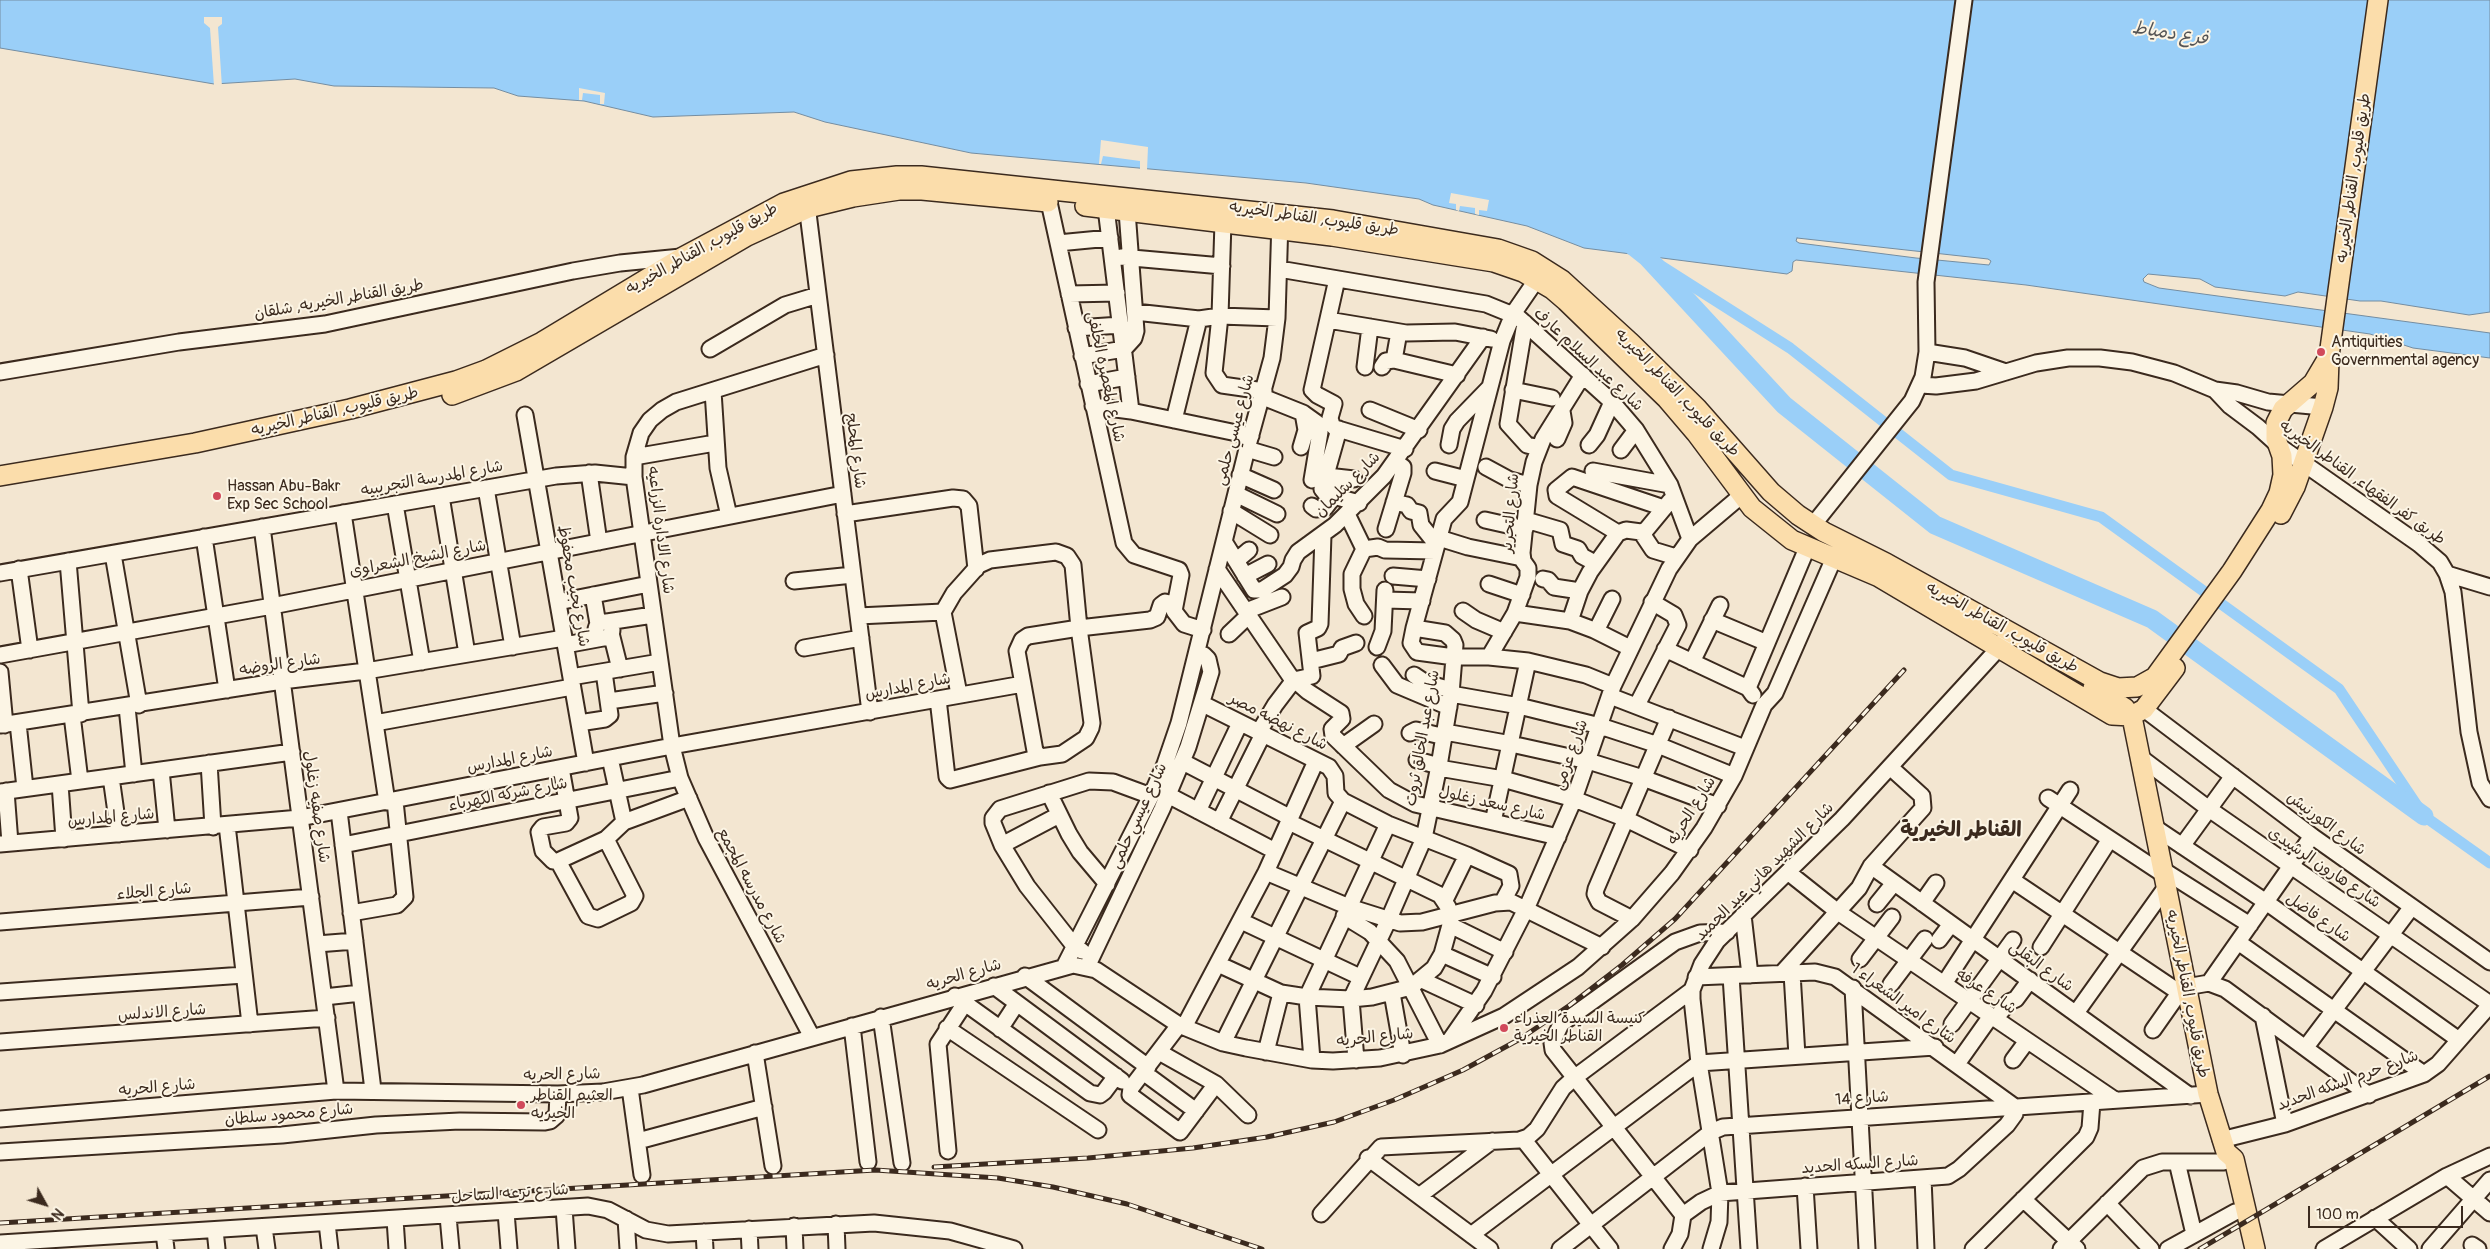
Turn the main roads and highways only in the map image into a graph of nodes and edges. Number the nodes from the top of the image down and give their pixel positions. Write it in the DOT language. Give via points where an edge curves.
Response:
graph roads {
  1 [pos="2378,0"];
  2 [pos="806,201"];
  3 [pos="1280,221"];
  4 [pos="583,326"];
  5 [pos="2329,356"];
  6 [pos="257,436"];
  7 [pos="0,476"];
  8 [pos="0,488"];
  9 [pos="2235,574"];
  10 [pos="2038,649"];
  11 [pos="2156,686"];
  12 [pos="2137,713"];
  13 [pos="2226,1153"];
  14 [pos="2242,1249"];
  15 [pos="2255,1249"];
  1 -- 5 [label="main road, طريق قليوب, القناطر الخيريه"];
  2 -- 3 [label="main road, طريق قليوب, القناطر الخيريه" via="922,190 1223,222"];
  2 -- 3 [label="main road, طريق قليوب, القناطر الخيريه" via="851,181 921,176"];
  2 -- 4 [label="main road, طريق قليوب, القناطر الخيريه"];
  2 -- 4 [label="main road, طريق قليوب, القناطر الخيريه" via="763,212 683,257"];
  3 -- 10 [label="main road, طريق قليوب, القناطر الخيريه" via="1332,220 1498,249 1548,270 1576,292 1680,391 1771,492 1813,526 1886,563"];
  3 -- 12 [label="main road, طريق قليوب, القناطر الخيريه" via="1494,262 1537,279 1566,301 1667,399 1742,495 1778,531 1807,548 1879,577 2106,711 2119,716"];
  4 -- 6 [label="main road, طريق قليوب, القناطر الخيريه" via="530,364 431,402"];
  5 -- 9 [label="main road, طريق قليوب, القناطر الخيريه" via="2328,388 2323,407 2288,502"];
  5 -- 9 [label="main road, طريق قليوب, القناطر الخيريه" via="2313,383 2283,409 2276,423 2276,439 2283,466 2279,493"];
  6 -- 7 [label="main road, طريق قليوب, القناطر الخيريه" via="195,443"];
  6 -- 8 [label="main road, طريق قليوب, القناطر الخيريه"];
  9 -- 11 [label="main road, طريق قليوب, القناطر الخيريه"];
  10 -- 11 [label="main road, طريق قليوب, القناطر الخيريه" via="2109,686"];
  10 -- 12 [label="main road" via="2047,662"];
  11 -- 12 [label="main road, طريق قليوب, القناطر الخيريه"];
  12 -- 13 [label="main road, طريق قليوب, القناطر الخيريه" via="2140,757 2185,993 2199,1095"];
  13 -- 14 [label="main road, طريق قليوب, القناطر الخيريه"];
  13 -- 15 [label="main road, طريق قليوب, القناطر الخيريه"];
}
